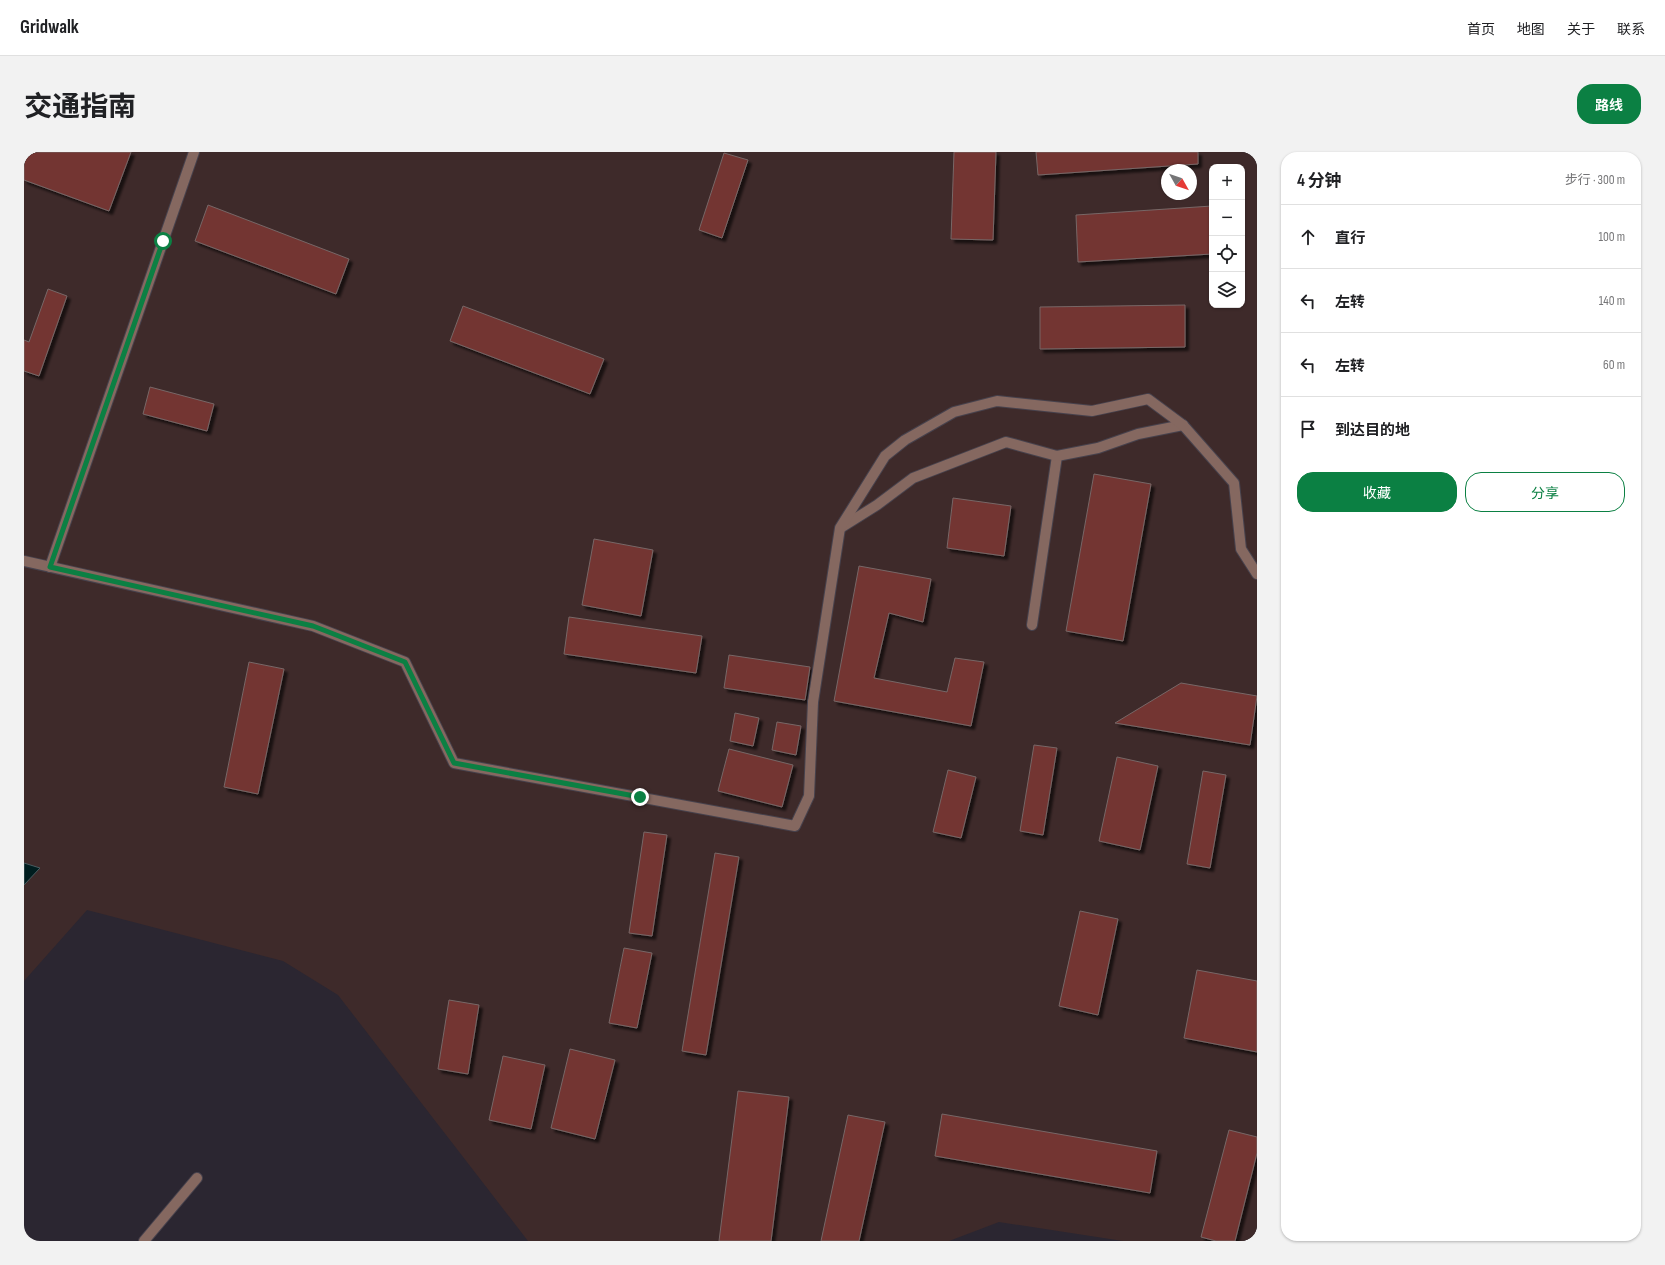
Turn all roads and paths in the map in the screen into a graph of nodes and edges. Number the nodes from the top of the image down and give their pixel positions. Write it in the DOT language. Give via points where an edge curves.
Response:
graph roads {
  1 [pos="194,152"];
  2 [pos="1183,425"];
  3 [pos="1057,456"];
  4 [pos="840,528"];
  5 [pos="24,561"];
  6 [pos="50,567"];
  7 [pos="1257,574"];
  8 [pos="1032,625"];
  9 [pos="197,1178"];
  10 [pos="144,1241"];
  1 -- 6 [label="street"];
  2 -- 3 [label="street" via="1138,434 1098,448"];
  2 -- 4 [label="street" via="1148,399 1092,412 997,401 954,412 904,440 885,456"];
  2 -- 7 [label="street" via="1234,483 1242,549"];
  3 -- 4 [label="street" via="1006,442 913,478"];
  3 -- 8 [label="street"];
  4 -- 6 [label="street" via="813,702 809,796 795,826 454,763 405,662 313,626"];
  5 -- 6 [label="street"];
  9 -- 10 [label="street"];
}
